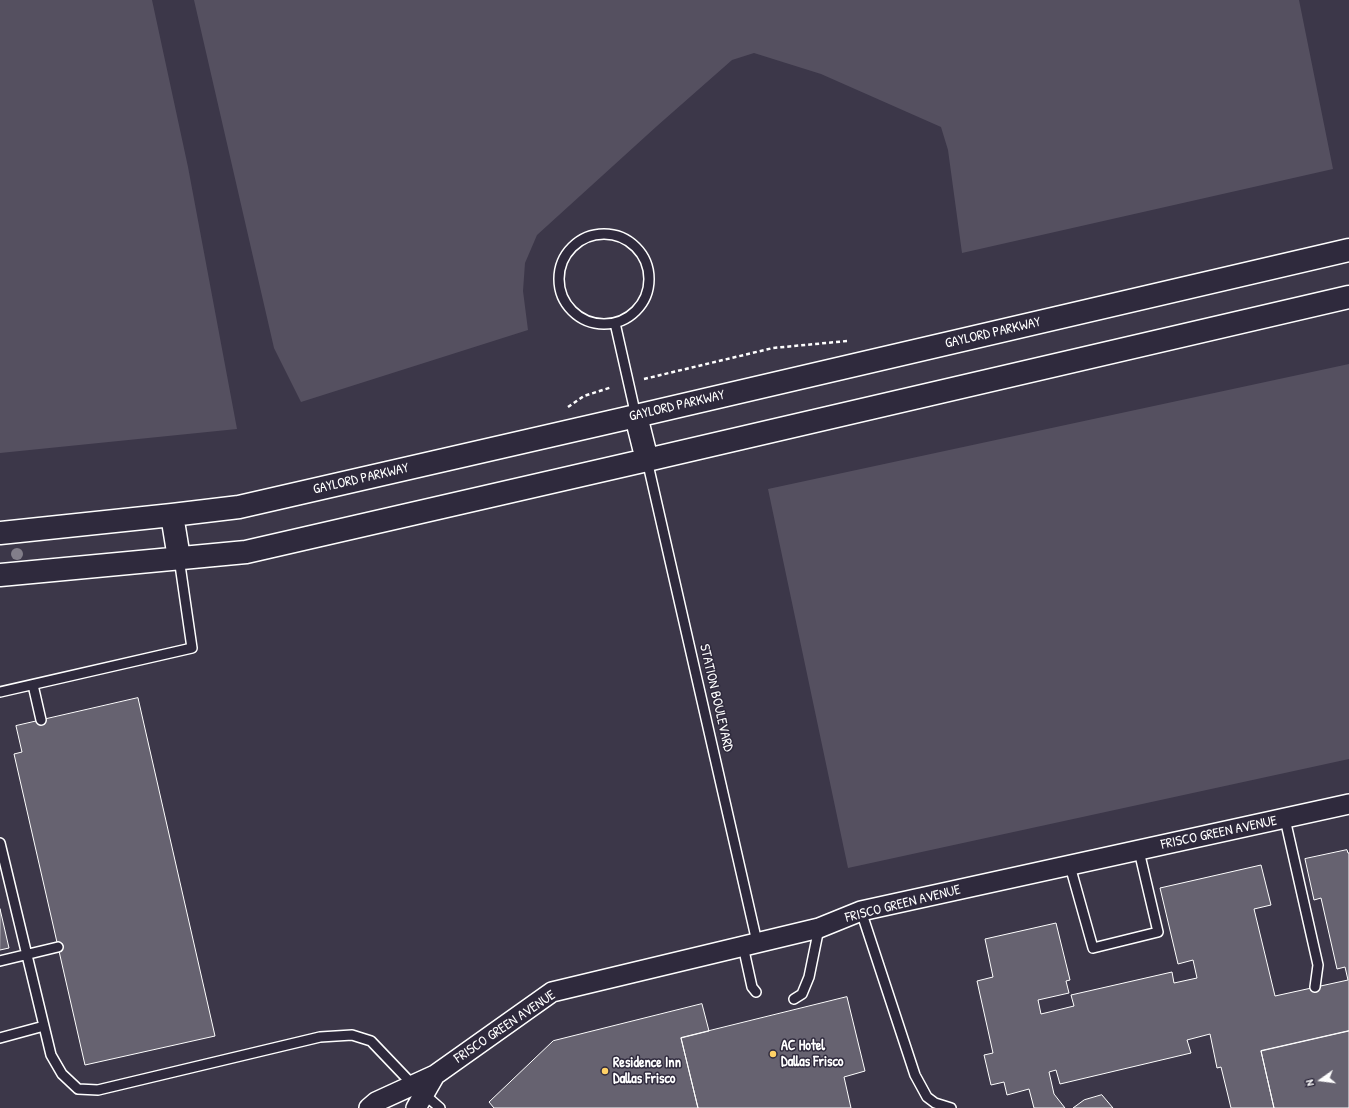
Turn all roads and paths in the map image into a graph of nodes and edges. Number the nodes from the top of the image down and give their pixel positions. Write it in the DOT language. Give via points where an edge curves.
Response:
graph roads {
  1 [pos="1349,250"];
  2 [pos="1349,297"];
  3 [pos="615,323"];
  4 [pos="602,391"];
  5 [pos="563,410"];
  6 [pos="636,416"];
  7 [pos="647,460"];
  8 [pos="172,515"];
  9 [pos="0,533"];
  10 [pos="179,558"];
  11 [pos="0,575"];
  12 [pos="33,684"];
  13 [pos="0,692"];
  14 [pos="42,720"];
  15 [pos="1349,804"];
  16 [pos="1285,819"];
  17 [pos="0,843"];
  18 [pos="1139,851"];
  19 [pos="1070,866"];
  20 [pos="861,911"];
  21 [pos="819,928"];
  22 [pos="750,944"];
  23 [pos="58,947"];
  24 [pos="27,954"];
  25 [pos="0,961"];
  26 [pos="1315,987"];
  27 [pos="756,992"];
  28 [pos="794,999"];
  29 [pos="44,1026"];
  30 [pos="0,1038"];
  31 [pos="418,1095"];
  32 [pos="370,1108"];
  33 [pos="440,1108"];
  34 [pos="950,1108"];
  1 -- 6 [label="street, GAYLORD PARKWAY"];
  2 -- 7 [label="street"];
  3 -- 3 [label="lane" via="592,324 578,317 568,307 561,294 558,280 567,253 589,236 618,236 632,243 642,255 648,269 649,285 645,299 635,312 623,321"];
  3 -- 6 [label="lane"];
  4 -- 5 [label="path" via="584,396"];
  6 -- 7 [label="street"];
  6 -- 8 [label="street, GAYLORD PARKWAY" via="239,507"];
  7 -- 10 [label="street" via="246,552"];
  7 -- 22 [label="lane, STATION BOULEVARD"];
  8 -- 9 [label="street, GAYLORD PARKWAY"];
  8 -- 10 [label="street"];
  10 -- 11 [label="street"];
  10 -- 12 [label="lane" via="192,648"];
  12 -- 13 [label="lane"];
  12 -- 14 [label="lane"];
  15 -- 16 [label="street, FRISCO GREEN AVENUE"];
  16 -- 18 [label="street, FRISCO GREEN AVENUE"];
  16 -- 26 [label="lane" via="1318,965"];
  17 -- 24 [label="lane"];
  18 -- 19 [label="street, FRISCO GREEN AVENUE"];
  18 -- 19 [label="lane" via="1158,932 1093,948"];
  19 -- 20 [label="street, FRISCO GREEN AVENUE"];
  20 -- 21 [label="street, FRISCO GREEN AVENUE"];
  20 -- 34 [label="lane" via="914,1074 927,1097"];
  21 -- 22 [label="street, FRISCO GREEN AVENUE"];
  21 -- 28 [label="lane" via="809,977 802,994"];
  22 -- 27 [label="lane, STATION BOULEVARD" via="752,988"];
  22 -- 31 [label="street, FRISCO GREEN AVENUE" via="552,992 435,1075"];
  23 -- 24 [label="lane"];
  24 -- 25 [label="lane"];
  24 -- 29 [label="lane"];
  29 -- 30 [label="lane"];
  29 -- 31 [label="lane" via="51,1055 62,1074 78,1089 98,1090 320,1037 352,1035 371,1041"];
  31 -- 32 [label="street" via="376,1102"];
  31 -- 33 [label="lane"];
}
